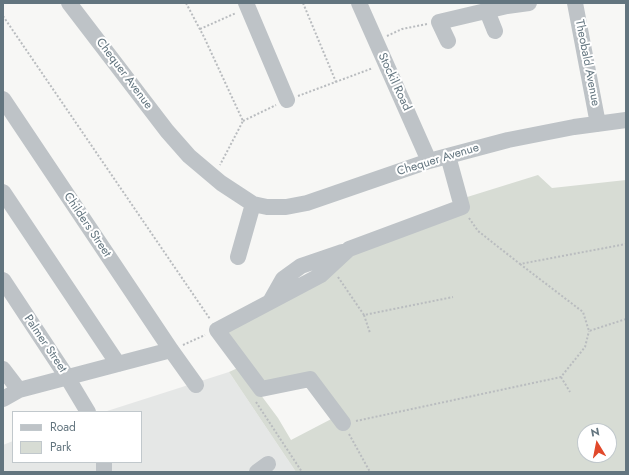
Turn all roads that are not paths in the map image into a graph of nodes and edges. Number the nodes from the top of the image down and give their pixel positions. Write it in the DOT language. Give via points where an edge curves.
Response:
graph roads {
  1 [pos="69,3"];
  2 [pos="359,3"];
  3 [pos="528,3"];
  4 [pos="576,3"];
  5 [pos="247,6"];
  6 [pos="487,11"];
  7 [pos="495,31"];
  8 [pos="448,41"];
  9 [pos="3,99"];
  10 [pos="287,100"];
  11 [pos="626,120"];
  12 [pos="598,124"];
  13 [pos="448,156"];
  14 [pos="429,160"];
  15 [pos="3,192"];
  16 [pos="253,204"];
  17 [pos="349,249"];
  18 [pos="238,257"];
  19 [pos="3,280"];
  20 [pos="270,302"];
  21 [pos="171,350"];
  22 [pos="118,364"];
  23 [pos="3,369"];
  24 [pos="67,377"];
  25 [pos="196,385"];
  26 [pos="19,390"];
  27 [pos="3,399"];
  28 [pos="87,410"];
  29 [pos="343,423"];
  1 -- 16 [label="street, Chequer Avenue" via="189,156"];
  2 -- 14 [label="street, Stockil Road"];
  3 -- 6 [label="street"];
  4 -- 12 [label="street, Theobald Avenue"];
  5 -- 10 [label="street"];
  6 -- 7 [label="street"];
  6 -- 8 [label="street" via="439,22"];
  9 -- 21 [label="street, Childers Street"];
  11 -- 12 [label="street, Chequer Avenue"];
  12 -- 13 [label="street, Chequer Avenue" via="508,140"];
  13 -- 14 [label="street, Chequer Avenue"];
  13 -- 17 [label="street" via="462,207"];
  14 -- 16 [label="street, Chequer Avenue" via="307,203 286,207"];
  15 -- 22 [label="street"];
  16 -- 18 [label="street"];
  17 -- 20 [label="street" via="320,275"];
  17 -- 20 [label="street" via="301,266 283,279"];
  19 -- 24 [label="street, Palmer Street"];
  20 -- 29 [label="street" via="217,330 261,389 310,379"];
  21 -- 22 [label="street"];
  21 -- 25 [label="street, Childers Street"];
  22 -- 24 [label="street"];
  23 -- 26 [label="street"];
  24 -- 26 [label="street"];
  24 -- 28 [label="street, Palmer Street"];
  26 -- 27 [label="street"];
}
